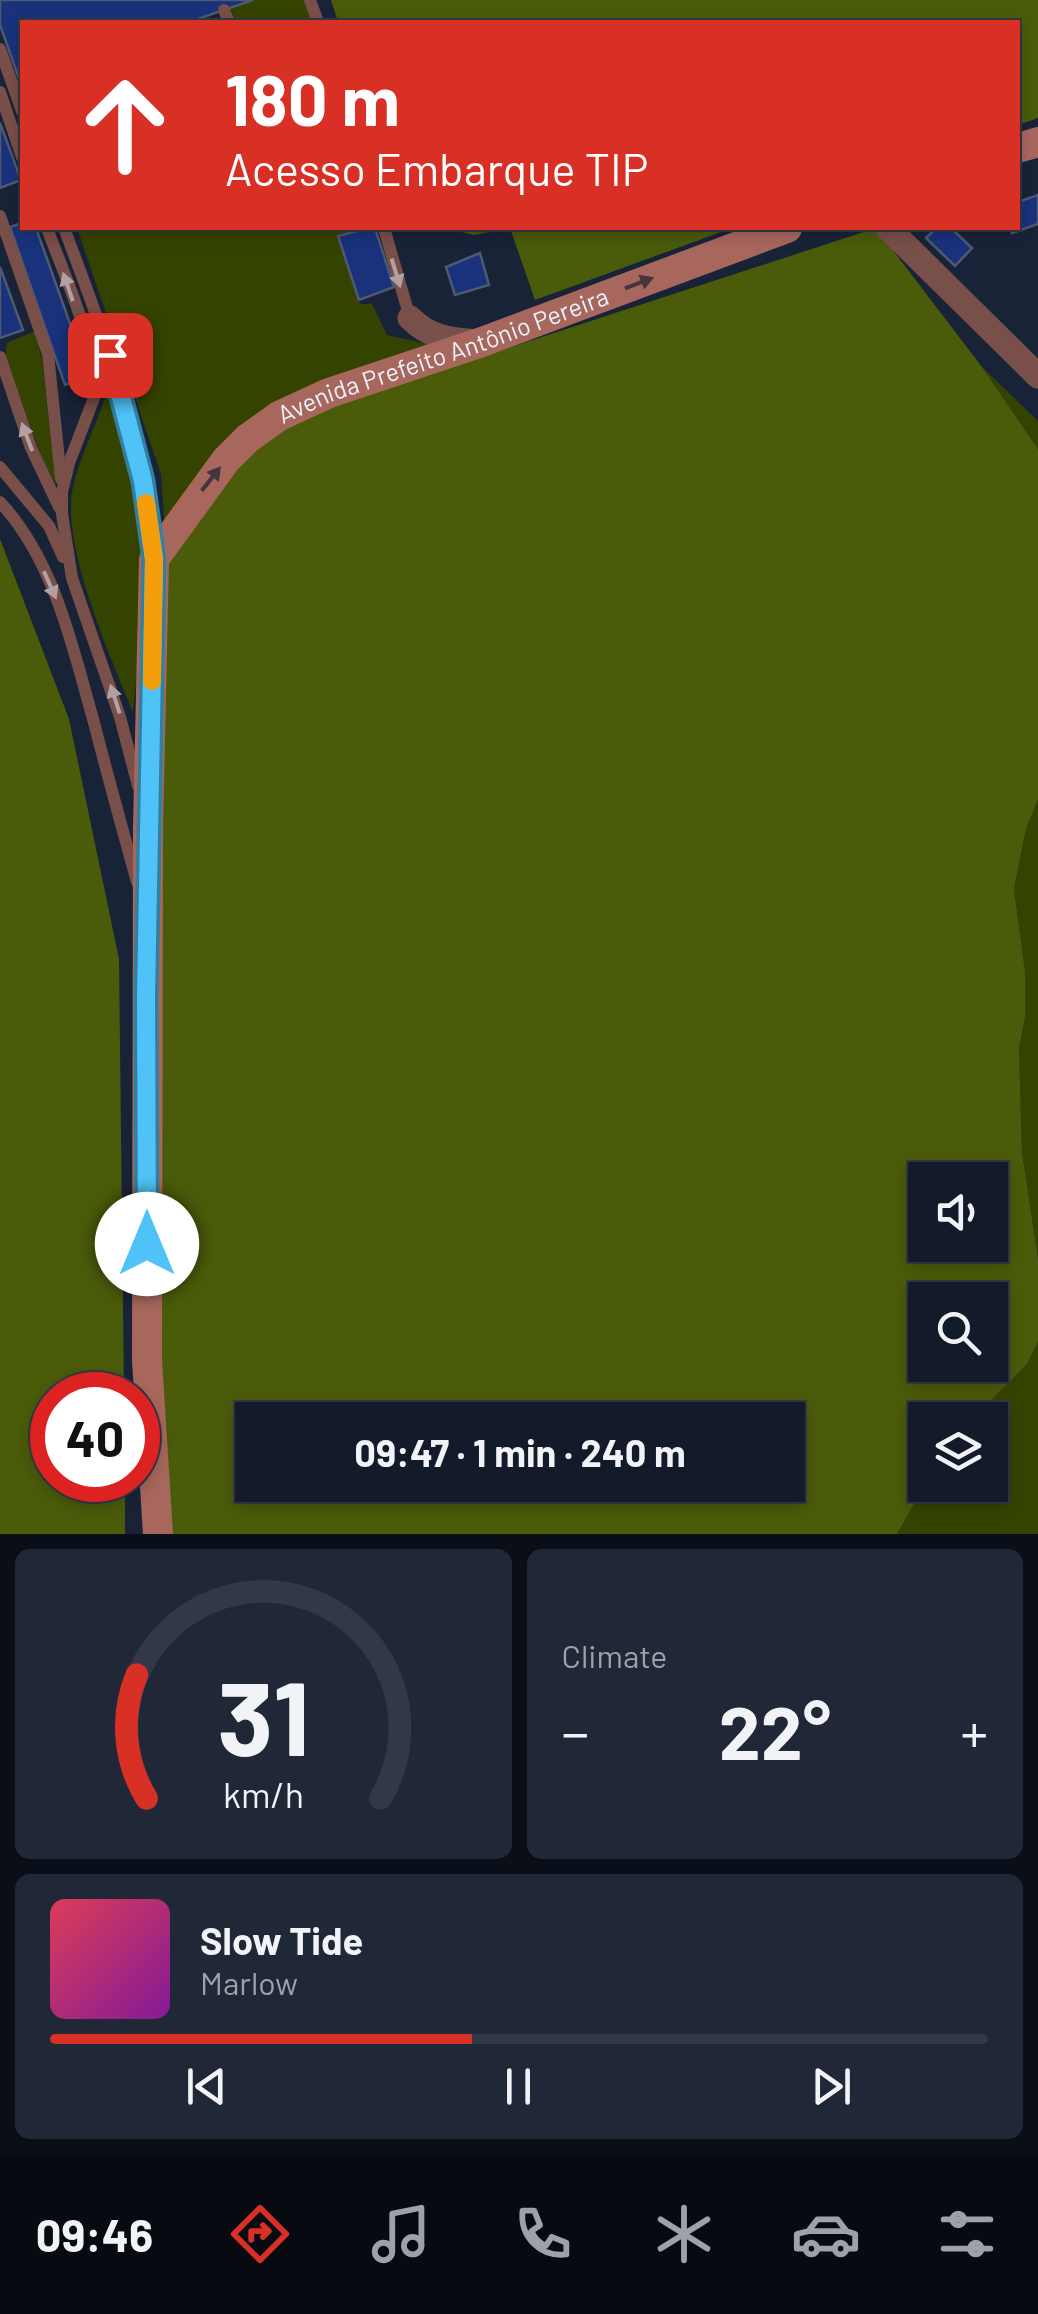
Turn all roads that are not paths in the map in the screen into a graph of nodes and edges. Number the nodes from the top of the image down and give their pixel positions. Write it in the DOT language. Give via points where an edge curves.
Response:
graph roads {
  1 [pos="0,48"];
  2 [pos="0,92"];
  3 [pos="20,105"];
  4 [pos="20,151"];
  5 [pos="0,216"];
  6 [pos="48,230"];
  7 [pos="65,230"];
  8 [pos="385,230"];
  9 [pos="783,230"];
  10 [pos="890,230"];
  11 [pos="410,318"];
  12 [pos="482,342"];
  13 [pos="0,358"];
  14 [pos="1038,376"];
  15 [pos="0,467"];
  16 [pos="62,492"];
  17 [pos="0,502"];
  18 [pos="62,514"];
  19 [pos="154,559"];
  20 [pos="72,578"];
  21 [pos="148,827"];
  22 [pos="148,924"];
  23 [pos="158,1534"];
  1 -- 3 [label="lane"];
  2 -- 4 [label="lane"];
  5 -- 16 [label="lane" via="48,354"];
  16 -- 6 [label="lane, one-way" via="95,382"];
  7 -- 19 [label="lane" via="128,416"];
  8 -- 11 [label="lane, one-way"];
  12 -- 9 [label="street, Avenida Prefeito Antônio Pereira, one-way"];
  10 -- 14 [label="street"];
  11 -- 12 [label="street" via="445,340"];
  19 -- 12 [label="street, Avenida Prefeito Antônio Pereira, one-way" via="226,460 279,416"];
  18 -- 13 [label="lane, one-way"];
  15 -- 20 [label="lane" via="49,526"];
  16 -- 18 [label="lane"];
  17 -- 22 [label="lane, one-way" via="34,552 67,624"];
  18 -- 20 [label="lane"];
  19 -- 21 [label="street"];
  21 -- 20 [label="lane, one-way" via="120,717"];
  21 -- 22 [label="street"];
  22 -- 23 [label="street" via="147,1360"];
}
